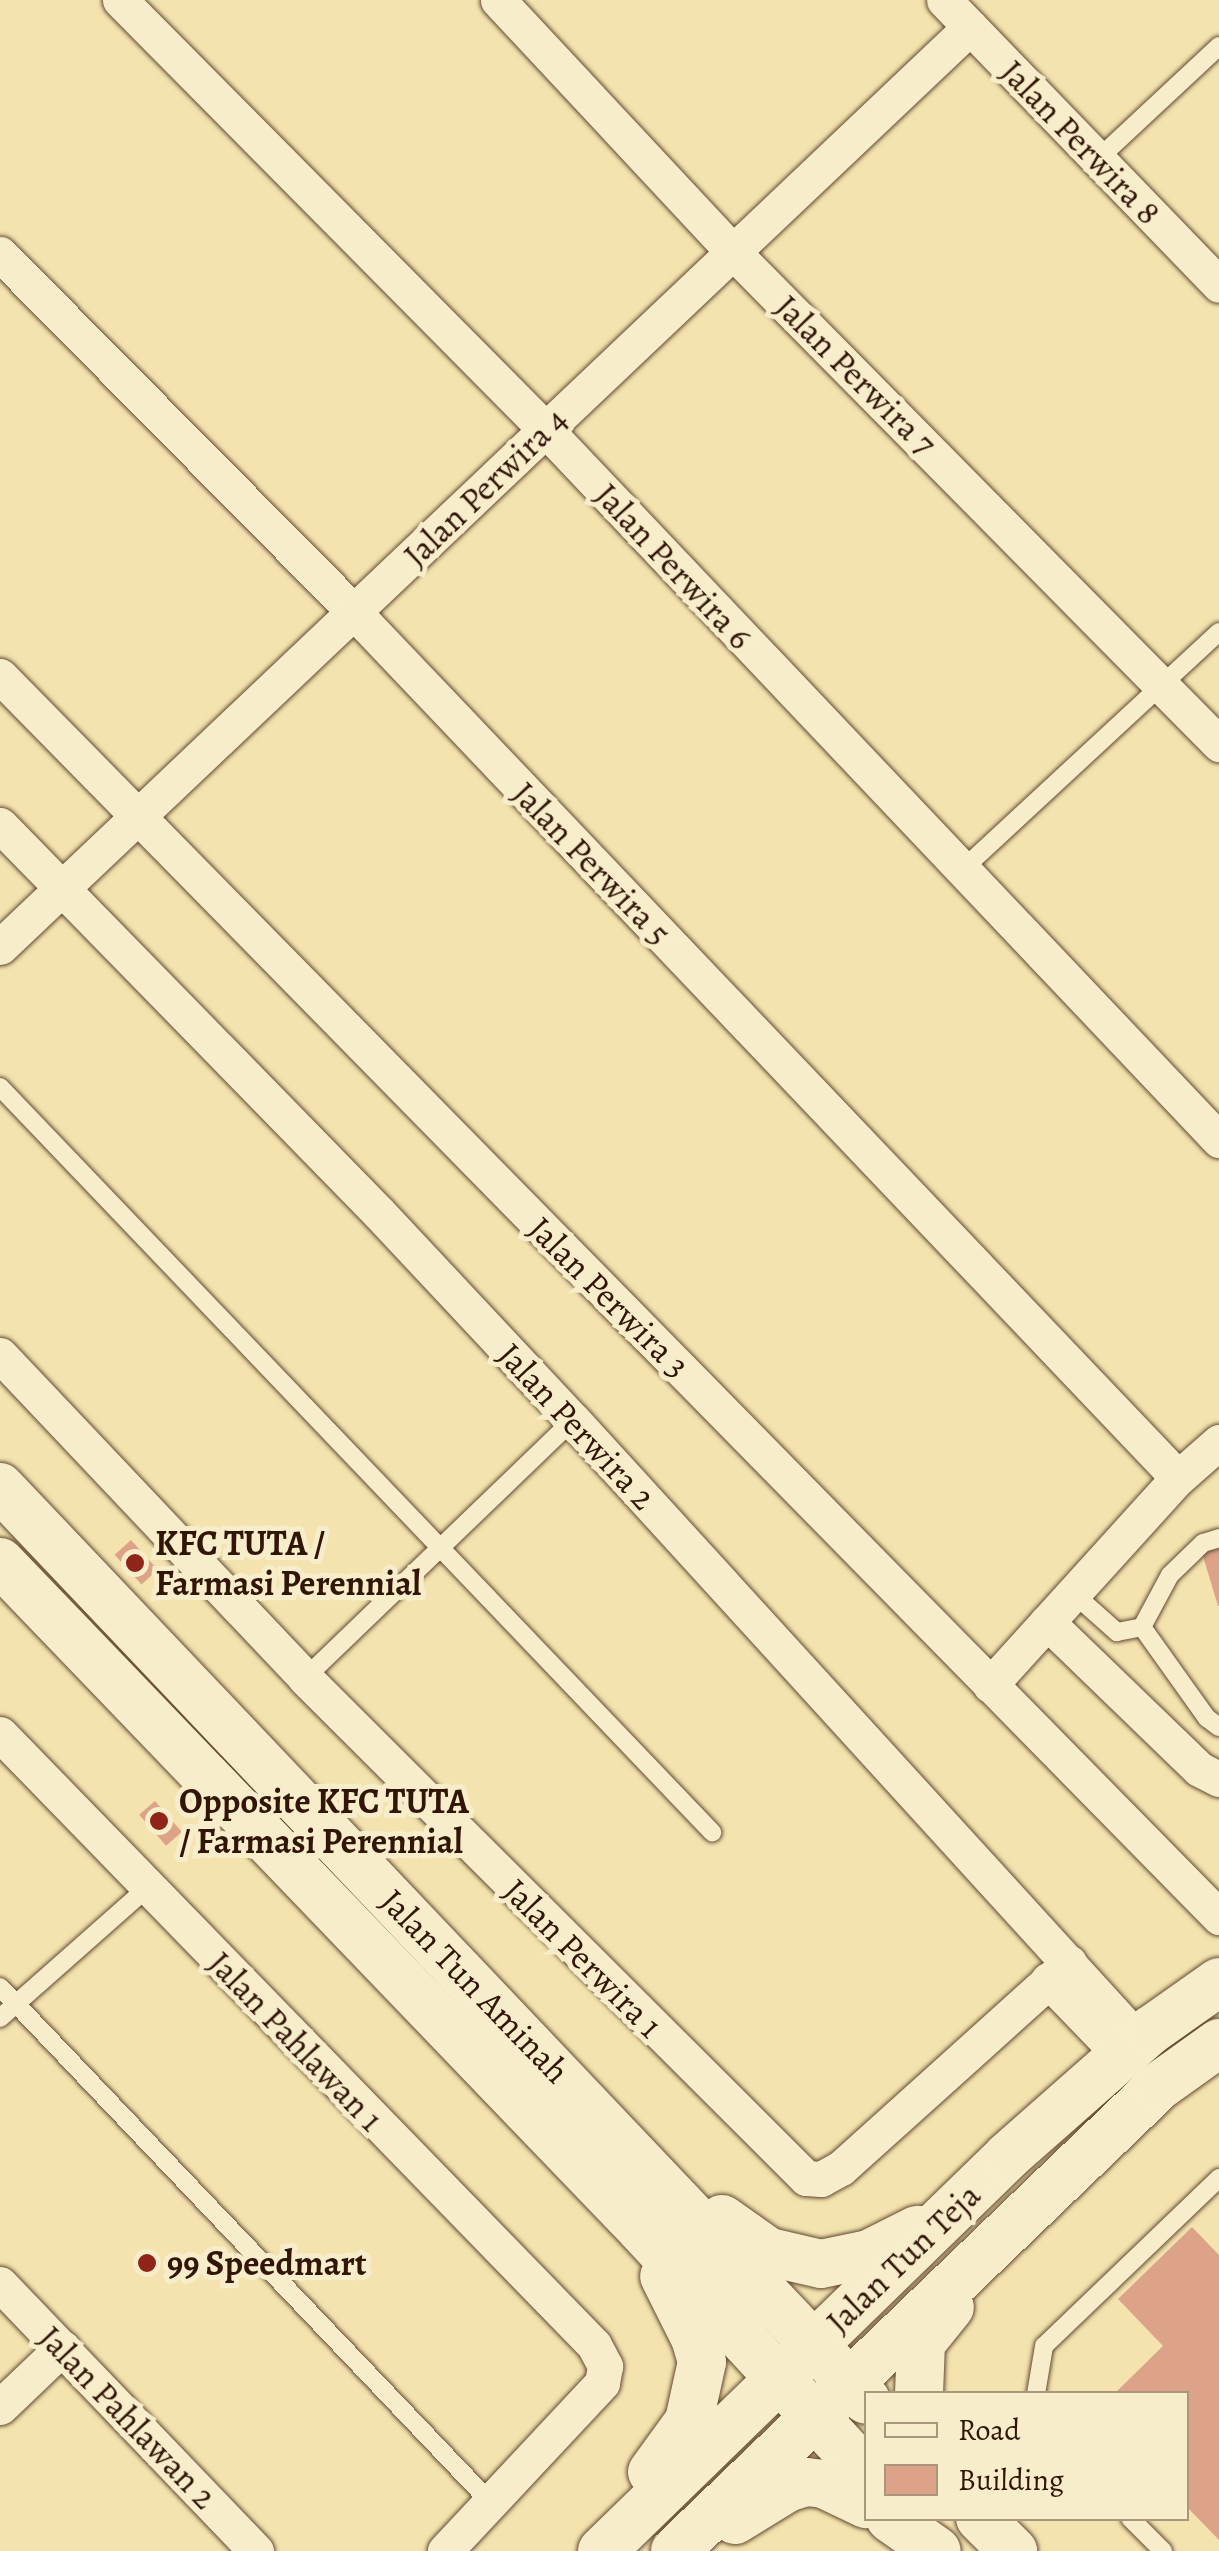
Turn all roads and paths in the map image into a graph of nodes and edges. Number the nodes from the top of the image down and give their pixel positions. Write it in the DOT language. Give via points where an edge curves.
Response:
graph roads {
  1 [pos="120,0"];
  2 [pos="498,0"];
  3 [pos="944,0"];
  4 [pos="970,27"];
  5 [pos="1219,46"];
  6 [pos="1098,160"];
  7 [pos="733,252"];
  8 [pos="0,254"];
  9 [pos="1219,285"];
  10 [pos="545,429"];
  11 [pos="354,612"];
  12 [pos="1219,632"];
  13 [pos="0,676"];
  14 [pos="1162,686"];
  15 [pos="1219,744"];
  16 [pos="137,818"];
  17 [pos="0,824"];
  18 [pos="962,870"];
  19 [pos="62,889"];
  20 [pos="0,947"];
  21 [pos="0,1087"];
  22 [pos="1219,1140"];
  23 [pos="0,1355"];
  24 [pos="573,1420"];
  25 [pos="1219,1442"];
  26 [pos="1178,1478"];
  27 [pos="0,1486"];
  28 [pos="1219,1538"];
  29 [pos="439,1548"];
  30 [pos="0,1562"];
  31 [pos="1073,1593"];
  32 [pos="1047,1622"];
  33 [pos="1142,1627"];
  34 [pos="305,1678"];
  35 [pos="990,1684"];
  36 [pos="1219,1727"];
  37 [pos="0,1734"];
  38 [pos="1219,1779"];
  39 [pos="712,1832"];
  40 [pos="146,1888"];
  41 [pos="1219,1917"];
  42 [pos="1059,1971"];
  43 [pos="1219,1982"];
  44 [pos="0,1987"];
  45 [pos="15,2003"];
  46 [pos="0,2018"];
  47 [pos="1219,2043"];
  48 [pos="1130,2049"];
  49 [pos="653,2172"];
  50 [pos="988,2176"];
  51 [pos="1219,2178"];
  52 [pos="1018,2222"];
  53 [pos="640,2228"];
  54 [pos="0,2284"];
  55 [pos="815,2344"];
  56 [pos="62,2348"];
  57 [pos="781,2377"];
  58 [pos="858,2391"];
  59 [pos="919,2391"];
  60 [pos="1036,2391"];
  61 [pos="0,2407"];
  62 [pos="815,2416"];
  63 [pos="864,2470"];
  64 [pos="864,2503"];
  65 [pos="492,2504"];
  66 [pos="894,2521"];
  67 [pos="913,2521"];
  68 [pos="983,2521"];
  69 [pos="1133,2521"];
  70 [pos="256,2551"];
  71 [pos="445,2551"];
  72 [pos="594,2551"];
  73 [pos="602,2551"];
  74 [pos="674,2551"];
  75 [pos="693,2551"];
  76 [pos="939,2551"];
  77 [pos="1013,2551"];
  78 [pos="1164,2551"];
  1 -- 10 [label="street, Jalan Perwira 6"];
  2 -- 7 [label="street, Jalan Perwira 7"];
  3 -- 4 [label="street, Jalan Perwira 8"];
  4 -- 6 [label="street, Jalan Perwira 8"];
  4 -- 7 [label="street, Jalan Perwira 4"];
  5 -- 6 [label="lane"];
  6 -- 9 [label="street, Jalan Perwira 8"];
  7 -- 10 [label="street, Jalan Perwira 4"];
  7 -- 14 [label="street, Jalan Perwira 7"];
  8 -- 11 [label="street, Jalan Perwira 5"];
  10 -- 11 [label="street, Jalan Perwira 4"];
  10 -- 18 [label="street, Jalan Perwira 6"];
  11 -- 16 [label="street, Jalan Perwira 4"];
  11 -- 26 [label="street, Jalan Perwira 5"];
  12 -- 14 [label="lane"];
  13 -- 16 [label="street, Jalan Perwira 3"];
  14 -- 15 [label="street, Jalan Perwira 7"];
  14 -- 18 [label="lane"];
  16 -- 19 [label="street, Jalan Perwira 4"];
  16 -- 35 [label="street, Jalan Perwira 3"];
  17 -- 19 [label="street, Jalan Perwira 2"];
  18 -- 22 [label="street, Jalan Perwira 6"];
  19 -- 20 [label="street, Jalan Perwira 4"];
  19 -- 24 [label="street, Jalan Perwira 2"];
  21 -- 29 [label="lane"];
  23 -- 34 [label="street, Jalan Perwira 1"];
  24 -- 29 [label="lane"];
  24 -- 42 [label="street, Jalan Perwira 2"];
  25 -- 26 [label="street"];
  26 -- 31 [label="street"];
  27 -- 49 [label="main road, Jalan Tun Aminah"];
  28 -- 33 [label="lane" via="1203,1543 1170,1575"];
  29 -- 34 [label="lane"];
  29 -- 39 [label="lane"];
  30 -- 53 [label="main road, Jalan Tun Aminah"];
  31 -- 32 [label="street"];
  31 -- 33 [label="lane" via="1117,1632"];
  32 -- 35 [label="street"];
  32 -- 38 [label="street" via="1199,1769"];
  33 -- 36 [label="lane"];
  34 -- 42 [label="street, Jalan Perwira 1" via="806,2178 821,2179 841,2168"];
  35 -- 41 [label="street, Jalan Perwira 3"];
  37 -- 40 [label="street, Jalan Pahlawan 1"];
  40 -- 45 [label="lane"];
  40 -- 65 [label="street, Jalan Pahlawan 1" via="594,2345 604,2366 602,2383"];
  42 -- 48 [label="street, Jalan Perwira 2"];
  43 -- 48 [label="main road, Jalan Tun Teja"];
  44 -- 45 [label="lane"];
  45 -- 46 [label="lane"];
  45 -- 65 [label="lane"];
  47 -- 52 [label="main road, Jalan Tun Teja" via="1159,2086"];
  48 -- 50 [label="main road, Jalan Tun Teja"];
  49 -- 50 [label="main road" via="769,2252 821,2264 868,2254 918,2229"];
  49 -- 55 [label="main road, Jalan Tun Aminah"];
  50 -- 55 [label="main road, Jalan Tun Teja"];
  51 -- 60 [label="lane" via="1044,2346"];
  52 -- 58 [label="main road, Jalan Tun Teja"];
  52 -- 59 [label="main road" via="921,2343"];
  53 -- 57 [label="main road, Jalan Tun Aminah"];
  53 -- 72 [label="main road" via="702,2362 689,2421"];
  54 -- 56 [label="street, Jalan Pahlawan 2"];
  55 -- 57 [label="main road, Jalan Tun Teja"];
  55 -- 58 [label="main road, Jalan Tun Aminah"];
  56 -- 61 [label="street"];
  56 -- 70 [label="street, Jalan Pahlawan 2"];
  57 -- 62 [label="main road, Jalan Tun Aminah"];
  57 -- 73 [label="main road, Jalan Tun Teja"];
  58 -- 62 [label="main road, Jalan Tun Teja"];
  62 -- 63 [label="main road, Jalan Tun Aminah"];
  62 -- 74 [label="main road, Jalan Tun Teja"];
  64 -- 75 [label="main road" via="806,2482 742,2515"];
  65 -- 71 [label="street"];
  66 -- 76 [label="main road"];
  67 -- 76 [label="main road"];
  68 -- 77 [label="main road"];
  69 -- 78 [label="lane"];
}
